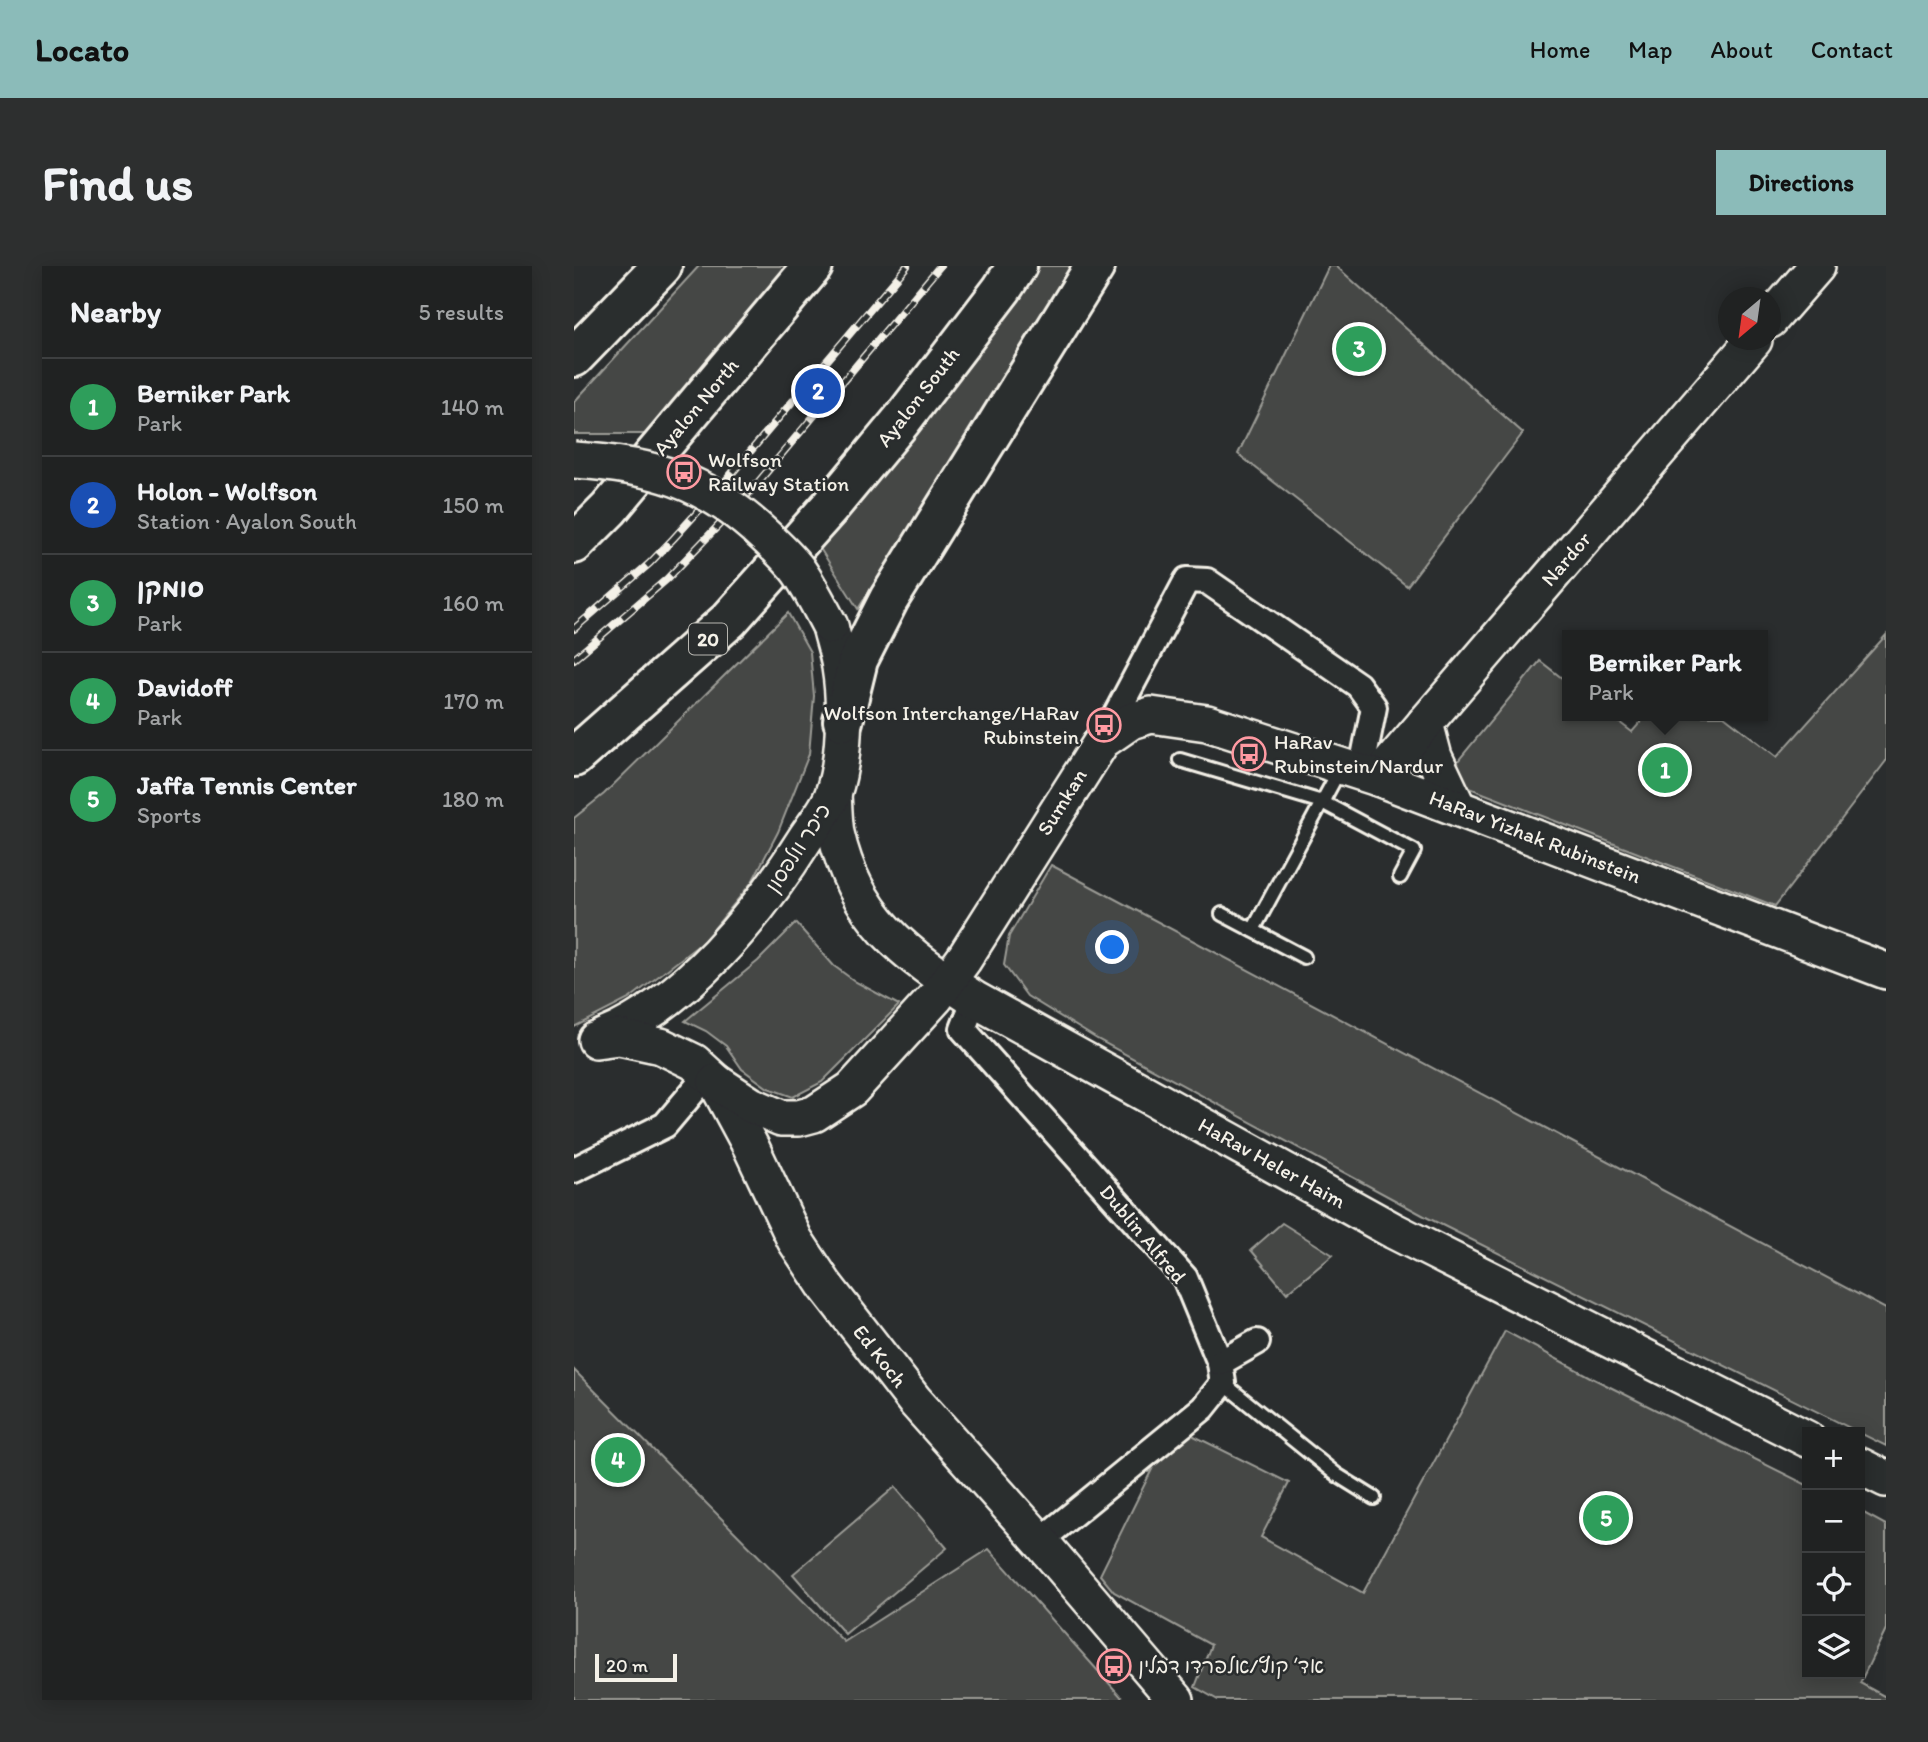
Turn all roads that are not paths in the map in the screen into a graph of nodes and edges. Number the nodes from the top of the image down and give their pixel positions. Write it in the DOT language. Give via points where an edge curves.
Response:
graph roads {
  1 [pos="662,266"];
  2 [pos="813,266"];
  3 [pos="1017,266"];
  4 [pos="1095,266"];
  5 [pos="1817,266"];
  6 [pos="1781,307"];
  7 [pos="1745,350"];
  8 [pos="574,357"];
  9 [pos="574,460"];
  10 [pos="574,544"];
  11 [pos="842,721"];
  12 [pos="1425,723"];
  13 [pos="1102,741"];
  14 [pos="574,757"];
  15 [pos="1180,760"];
  16 [pos="1360,772"];
  17 [pos="833,795"];
  18 [pos="1322,802"];
  19 [pos="1458,808"];
  20 [pos="1400,877"];
  21 [pos="1222,914"];
  22 [pos="1253,930"];
  23 [pos="1304,957"];
  24 [pos="1886,971"];
  25 [pos="947,982"];
  26 [pos="968,1016"];
  27 [pos="585,1044"];
  28 [pos="712,1078"];
  29 [pos="574,1170"];
  30 [pos="1257,1342"];
  31 [pos="1221,1373"];
  32 [pos="1802,1436"];
  33 [pos="1865,1468"];
  34 [pos="1886,1479"];
  35 [pos="1374,1498"];
  36 [pos="1040,1541"];
  37 [pos="1176,1700"];
  1 -- 8 [label="highway"];
  2 -- 10 [label="highway, Ayalon North" via="641,473"];
  3 -- 14 [label="highway, Ayalon South / 20" via="902,420 729,621"];
  4 -- 11 [label="highway" via="889,599 858,660"];
  5 -- 6 [label="main road"];
  7 -- 12 [label="main road, Nardor"];
  9 -- 11 [label="main road, כיכר וולפסון, bridge" via="626,464 687,482 725,502 773,543 798,570 830,626 841,668"];
  11 -- 17 [label="main road, כיכר וולפסון"];
  12 -- 16 [label="main road, Nardor"];
  12 -- 19 [label="main road" via="1434,757"];
  13 -- 16 [label="main road, HaRav Yizhak Rubinstein" via="1131,721 1151,715 1207,723"];
  13 -- 16 [label="street, Sumkan" via="1187,580 1207,581 1357,685 1374,707"];
  13 -- 25 [label="main road, Sumkan"];
  15 -- 18 [label="lane"];
  16 -- 18 [label="lane"];
  16 -- 19 [label="main road, HaRav Yizhak Rubinstein"];
  17 -- 25 [label="main road, HaRav Heler Haim" via="836,832 857,894 889,936"];
  17 -- 27 [label="main road, כיכר וולפסון" via="788,867 726,944 651,1011"];
  18 -- 20 [label="lane" via="1414,851"];
  18 -- 22 [label="lane"];
  19 -- 24 [label="main road, HaRav Yizhak Rubinstein"];
  21 -- 22 [label="lane"];
  22 -- 23 [label="lane"];
  25 -- 28 [label="main road, Sumkan" via="852,1089 814,1115 781,1118 751,1105"];
  25 -- 32 [label="main road, HaRav Heler Haim" via="1394,1231"];
  26 -- 31 [label="street, Dublin Alfred" via="963,1029 1185,1278"];
  27 -- 28 [label="main road, Ed Koch" via="619,1037 661,1046 694,1062"];
  28 -- 29 [label="street" via="665,1125"];
  28 -- 36 [label="main road, Ed Koch" via="795,1240 824,1284 914,1400"];
  30 -- 31 [label="street"];
  31 -- 35 [label="lane" via="1337,1475"];
  31 -- 36 [label="street" via="1203,1408"];
  33 -- 34 [label="main road"];
  36 -- 37 [label="main road, Ed Koch"];
}
